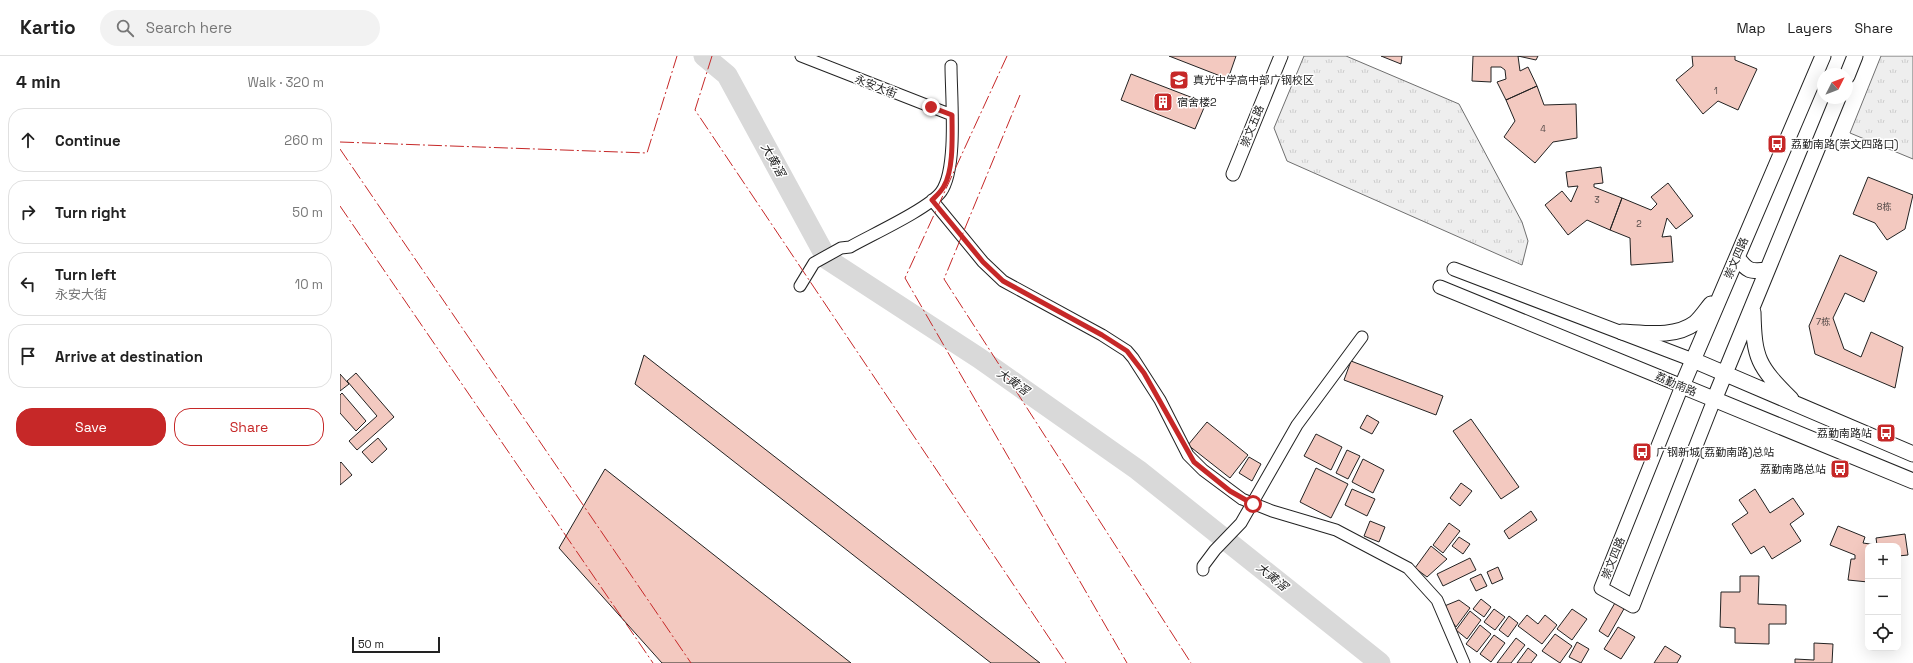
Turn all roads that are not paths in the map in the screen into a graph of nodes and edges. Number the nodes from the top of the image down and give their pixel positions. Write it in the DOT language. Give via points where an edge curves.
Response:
graph roads {
  1 [pos="801,56"];
  2 [pos="1281,56"];
  3 [pos="1855,56"];
  4 [pos="1821,58"];
  5 [pos="950,66"];
  6 [pos="1850,68"];
  7 [pos="1836,104"];
  8 [pos="952,115"];
  9 [pos="1233,174"];
  10 [pos="932,200"];
  11 [pos="1737,257"];
  12 [pos="1454,268"];
  13 [pos="1767,270"];
  14 [pos="800,286"];
  15 [pos="1440,287"];
  16 [pos="1722,291"];
  17 [pos="1753,305"];
  18 [pos="1622,332"];
  19 [pos="1362,337"];
  20 [pos="1693,360"];
  21 [pos="1724,373"];
  22 [pos="1682,386"];
  23 [pos="1714,400"];
  24 [pos="1797,406"];
  25 [pos="1913,454"];
  26 [pos="1913,481"];
  27 [pos="1253,504"];
  28 [pos="1203,570"];
  29 [pos="1464,663"];
  1 -- 8 [label="street, 永安大街"];
  2 -- 9 [label="street, 崇文五路"];
  3 -- 6 [label="main road"];
  4 -- 11 [label="main road, 崇文四路"];
  5 -- 8 [label="street"];
  7 -- 13 [label="main road, 崇文四路"];
  8 -- 10 [label="street" via="948,178 940,193"];
  10 -- 14 [label="street" via="850,247 841,248 814,263"];
  10 -- 27 [label="street" via="983,262 1003,281 1127,351 1144,373 1194,462 1230,491"];
  11 -- 13 [label="main road" via="1745,268 1754,271"];
  11 -- 16 [label="main road, 崇文四路"];
  12 -- 18 [label="street"];
  13 -- 17 [label="main road, 崇文四路"];
  15 -- 22 [label="street, 荔勤南路"];
  16 -- 18 [label="main road" via="1696,323 1682,330 1656,333"];
  16 -- 20 [label="main road, 崇文四路"];
  17 -- 21 [label="main road, 崇文四路"];
  17 -- 24 [label="main road" via="1753,340 1758,360 1767,375"];
  18 -- 20 [label="street"];
  19 -- 27 [label="street" via="1297,425"];
  20 -- 21 [label="main road"];
  20 -- 22 [label="main road, 崇文四路"];
  21 -- 23 [label="main road, 崇文四路"];
  21 -- 24 [label="main road"];
  22 -- 23 [label="main road, 荔勤南路"];
  22 -- 23 [label="street, 崇文四路" via="1601,588 1633,606"];
  23 -- 26 [label="main road, 荔勤南路"];
  24 -- 25 [label="main road"];
  27 -- 28 [label="street" via="1241,523 1215,550 1203,566"];
  27 -- 29 [label="street" via="1336,530 1408,568 1437,600"];
}
